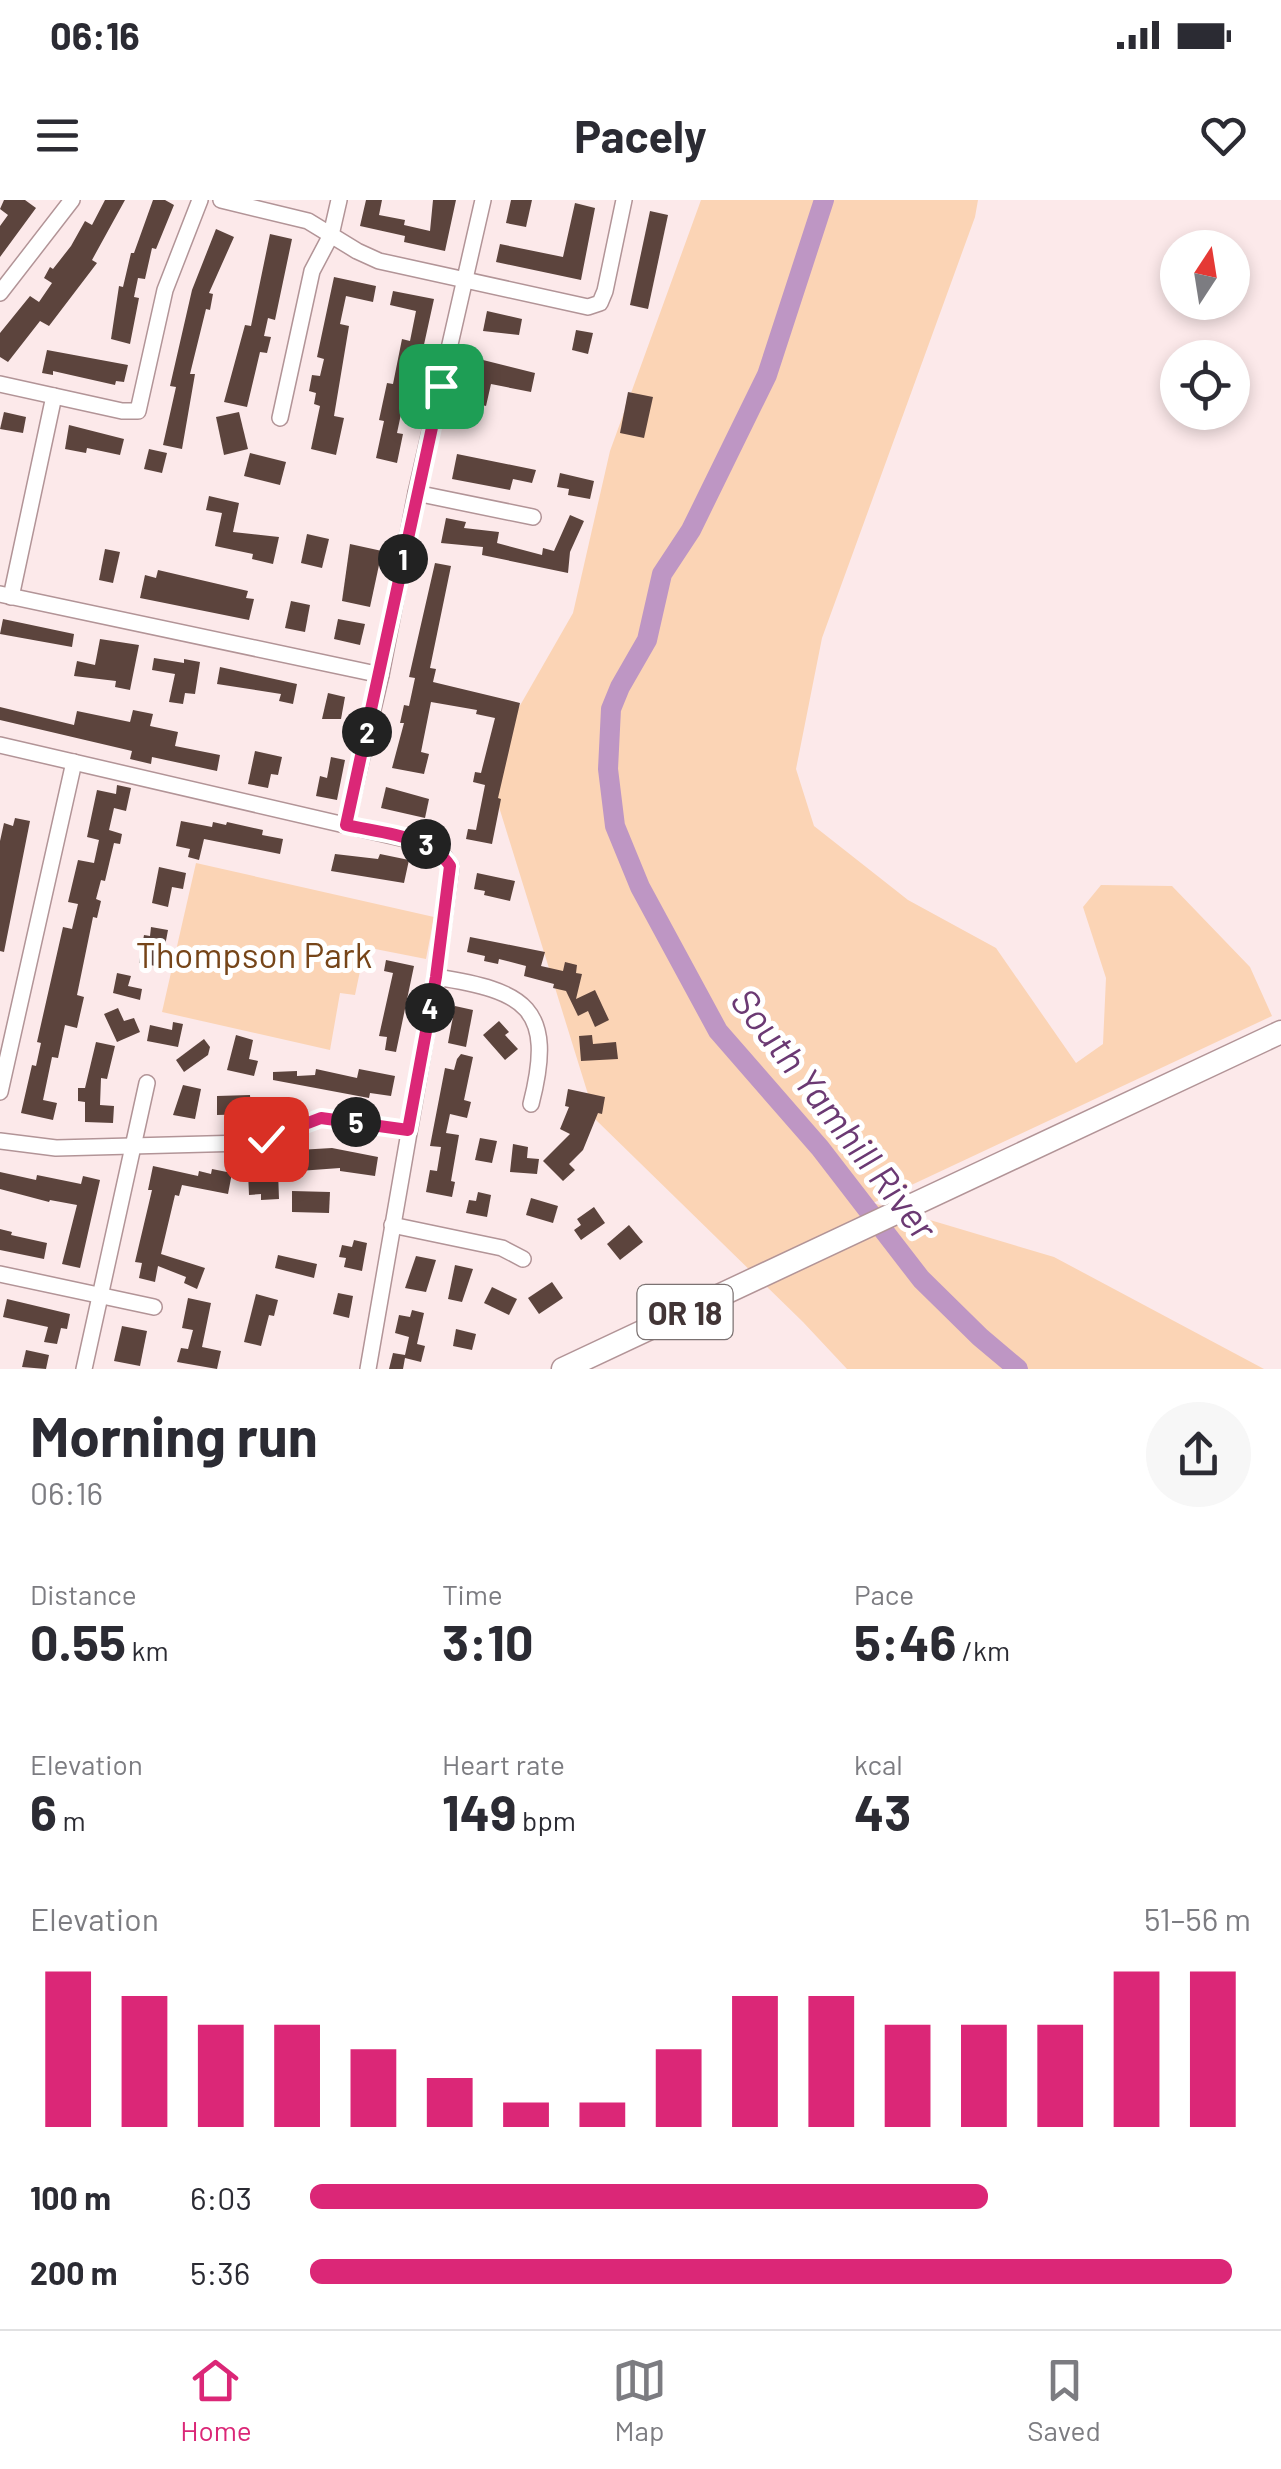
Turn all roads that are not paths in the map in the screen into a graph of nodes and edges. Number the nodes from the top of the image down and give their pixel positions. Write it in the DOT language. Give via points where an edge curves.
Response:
graph roads {
  1 [pos="72,200"];
  2 [pos="200,200"];
  3 [pos="221,200"];
  4 [pos="339,200"];
  5 [pos="482,200"];
  6 [pos="624,200"];
  7 [pos="331,235"];
  8 [pos="466,279"];
  9 [pos="0,292"];
  10 [pos="0,384"];
  11 [pos="54,396"];
  12 [pos="280,418"];
  13 [pos="416,493"];
  14 [pos="532,517"];
  15 [pos="6,596"];
  16 [pos="380,675"];
  17 [pos="0,746"];
  18 [pos="74,762"];
  19 [pos="346,825"];
  20 [pos="436,977"];
  21 [pos="1278,1034"];
  22 [pos="147,1082"];
  23 [pos="0,1092"];
  24 [pos="531,1104"];
  25 [pos="408,1130"];
  26 [pos="0,1141"];
  27 [pos="134,1145"];
  28 [pos="392,1225"];
  29 [pos="524,1259"];
  30 [pos="0,1274"];
  31 [pos="101,1296"];
  32 [pos="154,1307"];
  33 [pos="84,1369"];
  34 [pos="368,1369"];
  35 [pos="563,1369"];
  1 -- 9 [label="street"];
  2 -- 11 [label="street" via="166,290 138,411"];
  3 -- 7 [label="street" via="308,221"];
  4 -- 7 [label="street"];
  5 -- 8 [label="street"];
  6 -- 8 [label="street" via="600,303 588,306"];
  7 -- 8 [label="street" via="380,261"];
  7 -- 12 [label="street" via="312,271"];
  8 -- 13 [label="street"];
  10 -- 11 [label="street"];
  11 -- 15 [label="street"];
  13 -- 14 [label="street"];
  13 -- 16 [label="street"];
  15 -- 16 [label="street"];
  16 -- 19 [label="street"];
  17 -- 18 [label="street"];
  18 -- 19 [label="street"];
  18 -- 23 [label="street"];
  19 -- 20 [label="street" via="430,846 450,866"];
  20 -- 24 [label="street" via="510,994 529,1012 542,1052"];
  20 -- 25 [label="street"];
  21 -- 35 [label="highway, OR 18"];
  22 -- 27 [label="street"];
  25 -- 27 [label="street" via="321,1118 266,1139"];
  25 -- 28 [label="street"];
  26 -- 27 [label="street" via="40,1148"];
  27 -- 31 [label="street"];
  28 -- 29 [label="street" via="502,1248"];
  28 -- 34 [label="street"];
  30 -- 31 [label="street"];
  31 -- 32 [label="street"];
  31 -- 33 [label="street"];
}
